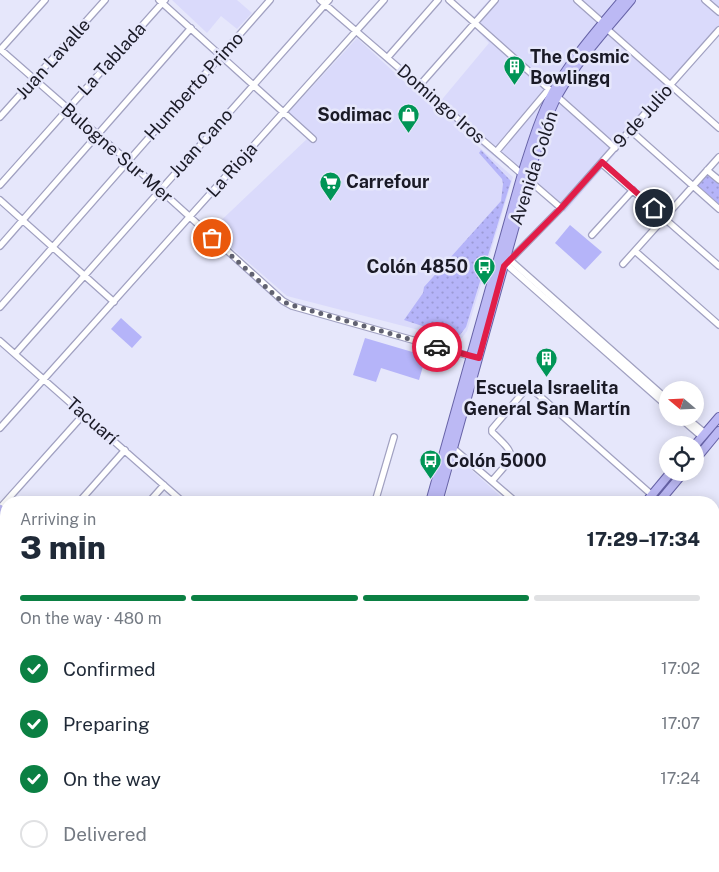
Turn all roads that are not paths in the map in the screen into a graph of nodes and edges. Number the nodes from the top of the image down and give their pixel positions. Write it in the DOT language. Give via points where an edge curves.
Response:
graph roads {
  1 [pos="45,0"];
  2 [pos="105,0"];
  3 [pos="270,0"];
  4 [pos="384,0"];
  5 [pos="438,0"];
  6 [pos="448,0"];
  7 [pos="495,0"];
  8 [pos="577,0"];
  9 [pos="622,0"];
  10 [pos="631,0"];
  11 [pos="705,0"];
  12 [pos="162,1"];
  13 [pos="325,1"];
  14 [pos="719,12"];
  15 [pos="474,23"];
  16 [pos="605,26"];
  17 [pos="191,28"];
  18 [pos="719,30"];
  19 [pos="356,31"];
  20 [pos="0,49"];
  21 [pos="222,55"];
  22 [pos="388,57"];
  23 [pos="34,79"];
  24 [pos="253,85"];
  25 [pos="670,85"];
  26 [pos="419,86"];
  27 [pos="553,92"];
  28 [pos="67,109"];
  29 [pos="284,112"];
  30 [pos="0,118"];
  31 [pos="719,128"];
  32 [pos="630,130"];
  33 [pos="97,136"];
  34 [pos="313,139"];
  35 [pos="615,148"];
  36 [pos="496,152"];
  37 [pos="719,157"];
  38 [pos="128,161"];
  39 [pos="602,162"];
  40 [pos="708,170"];
  41 [pos="525,176"];
  42 [pos="719,180"];
  43 [pos="0,185"];
  44 [pos="693,186"];
  45 [pos="160,190"];
  46 [pos="633,190"];
  47 [pos="0,200"];
  48 [pos="561,208"];
  49 [pos="719,208"];
  50 [pos="189,217"];
  51 [pos="664,218"];
  52 [pos="23,220"];
  53 [pos="592,235"];
  54 [pos="0,246"];
  55 [pos="53,247"];
  56 [pos="634,251"];
  57 [pos="507,263"];
  58 [pos="623,264"];
  59 [pos="719,266"];
  60 [pos="85,274"];
  61 [pos="114,302"];
  62 [pos="0,307"];
  63 [pos="572,322"];
  64 [pos="719,325"];
  65 [pos="588,330"];
  66 [pos="0,342"];
  67 [pos="15,354"];
  68 [pos="475,357"];
  69 [pos="44,380"];
  70 [pos="659,392"];
  71 [pos="659,399"];
  72 [pos="84,414"];
  73 [pos="719,417"];
  74 [pos="691,426"];
  75 [pos="695,426"];
  76 [pos="0,428"];
  77 [pos="719,431"];
  78 [pos="703,435"];
  79 [pos="394,437"];
  80 [pos="453,448"];
  81 [pos="704,449"];
  82 [pos="125,450"];
  83 [pos="492,481"];
  84 [pos="663,481"];
  85 [pos="676,481"];
  86 [pos="164,485"];
  87 [pos="652,494"];
  88 [pos="11,496"];
  89 [pos="83,496"];
  90 [pos="154,496"];
  91 [pos="176,496"];
  92 [pos="377,496"];
  93 [pos="432,496"];
  94 [pos="440,496"];
  95 [pos="509,496"];
  96 [pos="664,496"];
  1 -- 20 [label="street"];
  2 -- 23 [label="street, Juan Lavalle"];
  3 -- 21 [label="street, Humberto Primo"];
  4 -- 19 [label="street, La Rioja"];
  5 -- 22 [label="street"];
  6 -- 15 [label="street"];
  7 -- 15 [label="street"];
  8 -- 16 [label="street"];
  9 -- 16 [label="main road, Avenida Colón"];
  10 -- 16 [label="main road, Avenida Colón"];
  11 -- 14 [label="street"];
  12 -- 17 [label="street"];
  12 -- 28 [label="street, La Tablada"];
  13 -- 19 [label="street, Domingo Iros"];
  13 -- 24 [label="street, Juan Cano"];
  15 -- 26 [label="street"];
  15 -- 27 [label="street"];
  16 -- 25 [label="street"];
  16 -- 27 [label="main road, Avenida Colón"];
  17 -- 21 [label="street"];
  17 -- 33 [label="street"];
  18 -- 25 [label="street, 9 de Julio"];
  19 -- 22 [label="street, Domingo Iros"];
  19 -- 29 [label="street, La Rioja"];
  20 -- 23 [label="street, Bulogne Sur Mer"];
  21 -- 24 [label="street"];
  21 -- 38 [label="street, Humberto Primo"];
  22 -- 26 [label="street, Domingo Iros"];
  23 -- 28 [label="street, Bulogne Sur Mer"];
  23 -- 30 [label="street, Juan Lavalle"];
  24 -- 29 [label="street"];
  24 -- 45 [label="street, Juan Cano"];
  25 -- 31 [label="street"];
  25 -- 32 [label="street, 9 de Julio"];
  26 -- 36 [label="street, Domingo Iros"];
  27 -- 35 [label="street"];
  27 -- 36 [label="street"];
  27 -- 41 [label="main road, Avenida Colón"];
  28 -- 33 [label="street, Bulogne Sur Mer"];
  28 -- 43 [label="street, La Tablada"];
  29 -- 34 [label="street"];
  29 -- 50 [label="street, La Rioja"];
  32 -- 35 [label="street, 9 de Julio"];
  32 -- 44 [label="street"];
  33 -- 38 [label="street, Bulogne Sur Mer"];
  33 -- 52 [label="street"];
  35 -- 39 [label="street, 9 de Julio"];
  36 -- 41 [label="street, Domingo Iros"];
  37 -- 40 [label="street"];
  38 -- 45 [label="street, Bulogne Sur Mer"];
  38 -- 55 [label="street, Humberto Primo"];
  39 -- 46 [label="street"];
  39 -- 48 [label="street, 9 de Julio"];
  40 -- 42 [label="street"];
  40 -- 44 [label="street"];
  41 -- 48 [label="street, Domingo Iros"];
  41 -- 57 [label="main road, Avenida Colón"];
  41 -- 68 [label="main road, Avenida Colón"];
  44 -- 49 [label="street"];
  44 -- 51 [label="street"];
  45 -- 50 [label="street, Bulogne Sur Mer"];
  45 -- 60 [label="street, Juan Cano"];
  46 -- 51 [label="street"];
  46 -- 53 [label="street"];
  47 -- 52 [label="street"];
  48 -- 57 [label="street, 9 de Julio"];
  50 -- 61 [label="street, La Rioja"];
  50 -- 68 [label="street, Bulogne Sur Mer" via="288,304"];
  51 -- 56 [label="street"];
  51 -- 59 [label="street"];
  52 -- 54 [label="street"];
  52 -- 55 [label="street"];
  55 -- 60 [label="street"];
  55 -- 62 [label="street, Humberto Primo"];
  56 -- 58 [label="street"];
  56 -- 64 [label="street"];
  57 -- 63 [label="street"];
  57 -- 65 [label="street"];
  57 -- 68 [label="main road, Avenida Colón"];
  60 -- 61 [label="street"];
  60 -- 67 [label="street, Juan Cano"];
  61 -- 69 [label="street, La Rioja"];
  63 -- 65 [label="street"];
  63 -- 71 [label="street"];
  65 -- 70 [label="street"];
  66 -- 67 [label="street, Tacuarí"];
  67 -- 69 [label="street, Tacuarí"];
  68 -- 80 [label="main road, Avenida Colón"];
  68 -- 93 [label="main road, Avenida Colón"];
  69 -- 72 [label="street, Tacuarí"];
  69 -- 76 [label="street, La Rioja"];
  72 -- 82 [label="street, Tacuarí"];
  72 -- 88 [label="street"];
  73 -- 78 [label="main road"];
  74 -- 78 [label="street"];
  75 -- 78 [label="street"];
  77 -- 81 [label="main road"];
  79 -- 92 [label="street"];
  80 -- 83 [label="street"];
  80 -- 94 [label="main road, Avenida Colón"];
  82 -- 86 [label="street, Tacuarí"];
  82 -- 89 [label="street"];
  83 -- 87 [label="street" via="511,454 492,429 529,388"];
  83 -- 95 [label="street"];
  84 -- 87 [label="main road"];
  85 -- 96 [label="main road"];
  86 -- 90 [label="street"];
  86 -- 91 [label="street, Tacuarí"];
}
